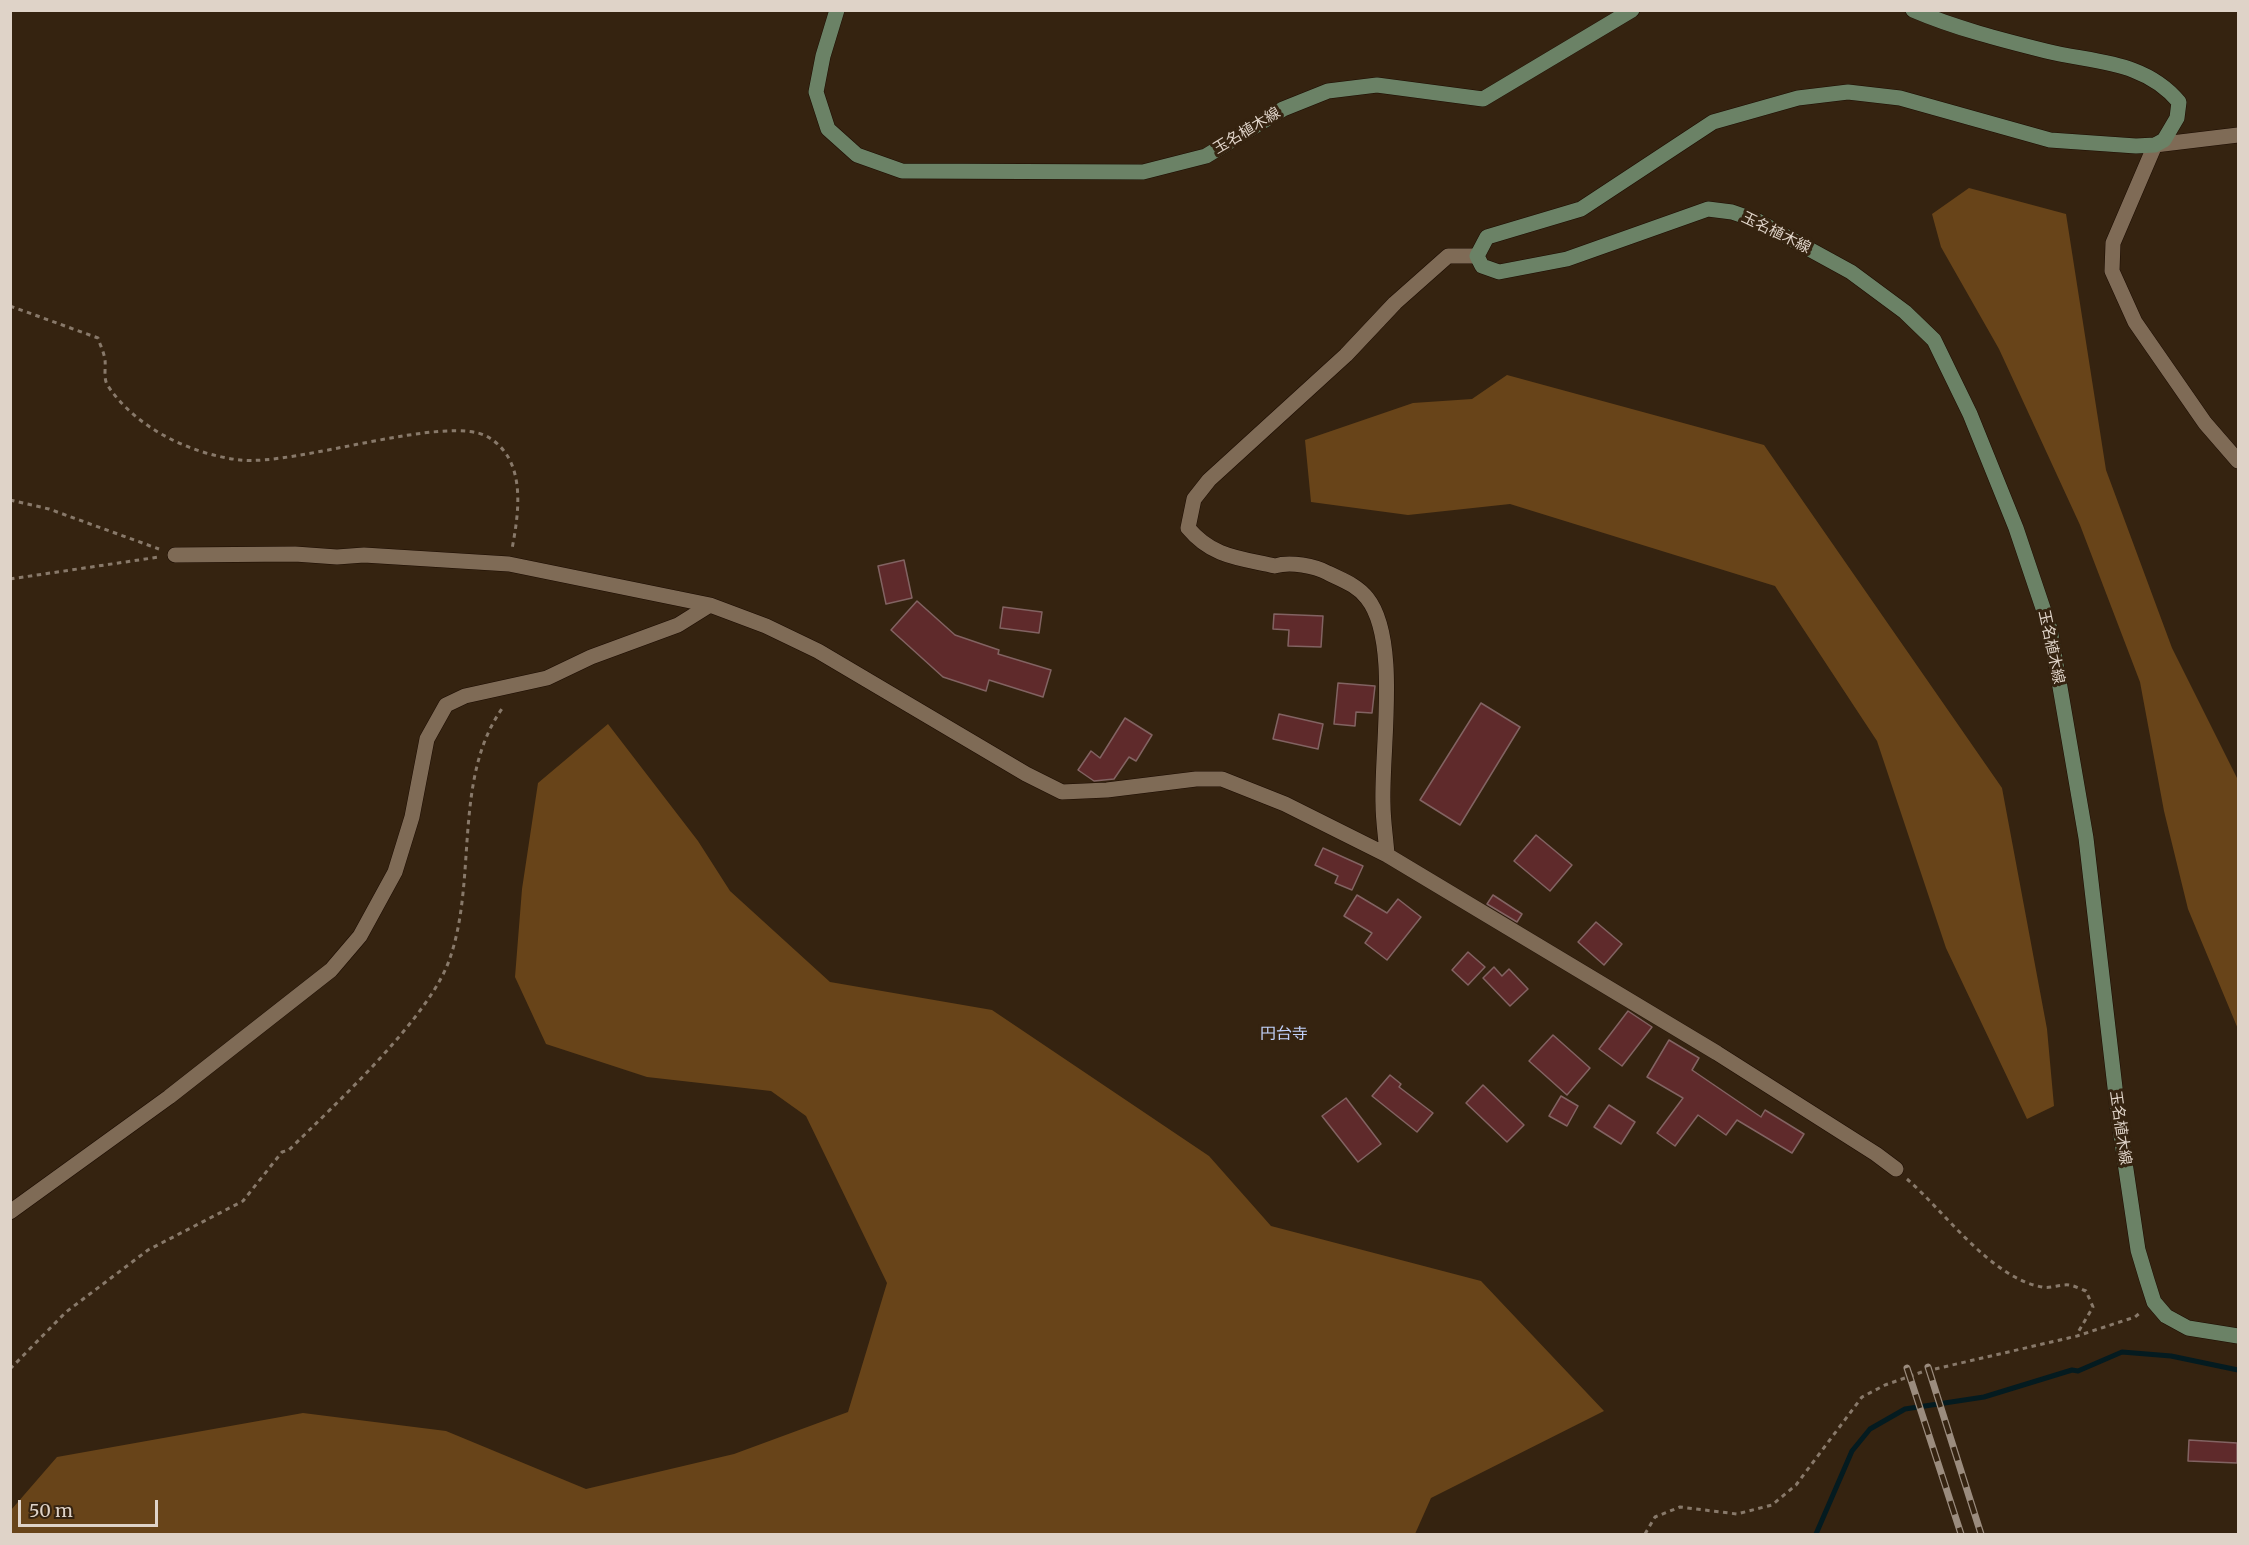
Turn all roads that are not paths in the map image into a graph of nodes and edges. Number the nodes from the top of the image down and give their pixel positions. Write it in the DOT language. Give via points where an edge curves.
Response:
graph roads {
  1 [pos="837,10"];
  2 [pos="1632,10"];
  3 [pos="1913,10"];
  4 [pos="2238,135"];
  5 [pos="2155,145"];
  6 [pos="1477,255"];
  7 [pos="2238,461"];
  8 [pos="175,555"];
  9 [pos="710,605"];
  10 [pos="1387,855"];
  11 [pos="1896,1169"];
  12 [pos="10,1212"];
  13 [pos="2238,1336"];
  1 -- 2 [label="main road, 玉名植木線" via="816,93 828,129 857,155 902,171 1143,172 1206,156 1283,109 1328,91 1377,85 1483,99"];
  3 -- 5 [label="main road" via="2047,51 2114,62 2166,86 2179,102 2177,118 2164,140"];
  4 -- 5 [label="street"];
  5 -- 6 [label="main road" via="2050,140 1900,99 1848,92 1798,98 1713,122 1581,209 1487,237"];
  5 -- 7 [label="street" via="2112,243 2112,271 2135,322 2205,423"];
  6 -- 10 [label="street" via="1448,256 1395,303 1346,355 1209,480 1194,499 1188,528 1200,542 1223,555 1275,566 1320,569 1355,586 1369,600 1383,632 1383,805"];
  6 -- 13 [label="main road, 玉名植木線" via="1482,266 1499,272 1567,259 1708,209 1732,212 1758,221 1851,272 1905,312 1934,340 1989,459 2050,629 2086,838 2114,1086 2138,1250 2154,1302 2166,1316 2188,1328"];
  8 -- 9 [label="street" via="364,555 509,564"];
  9 -- 10 [label="street" via="818,651 1062,792 1222,779 1286,804"];
  9 -- 12 [label="street" via="678,625 547,678 465,696 446,705 427,739 412,818 395,872 360,936 331,970 169,1097"];
  10 -- 11 [label="street" via="1717,1053"];
}
